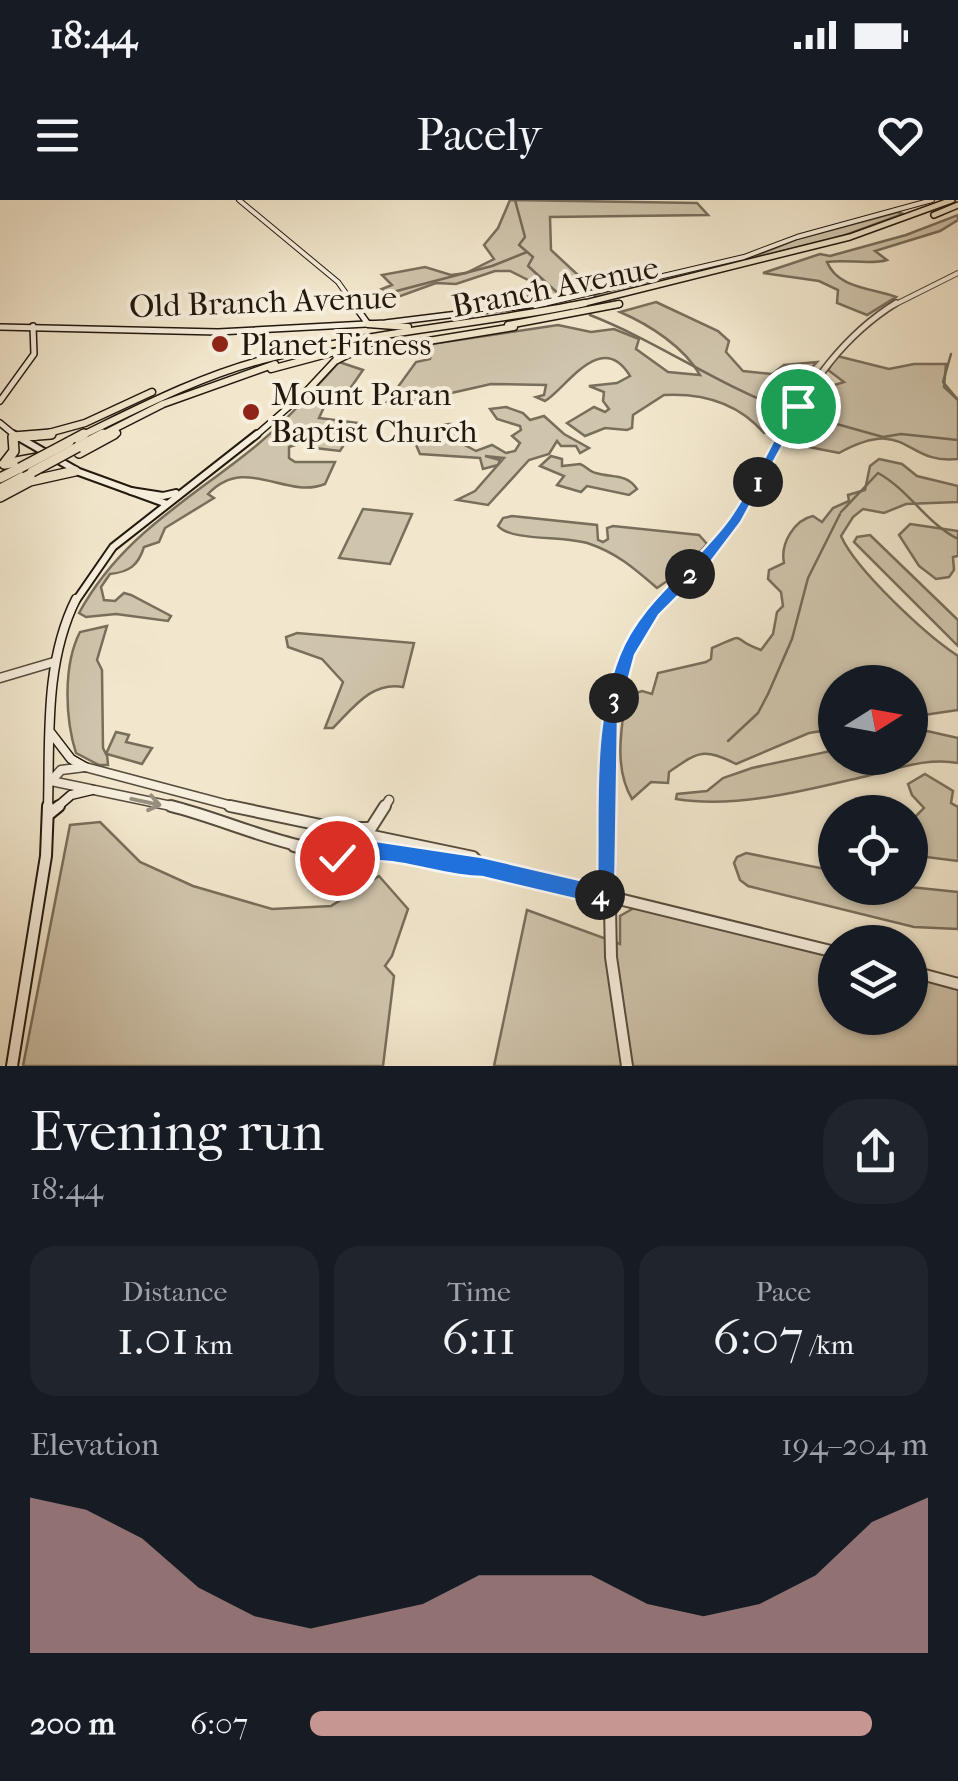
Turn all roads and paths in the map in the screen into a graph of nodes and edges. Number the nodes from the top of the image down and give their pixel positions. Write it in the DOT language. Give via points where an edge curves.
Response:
graph roads {
  1 [pos="239,200"];
  2 [pos="932,200"];
  3 [pos="952,200"];
  4 [pos="958,205"];
  5 [pos="958,273"];
  6 [pos="543,312"];
  7 [pos="582,312"];
  8 [pos="368,324"];
  9 [pos="32,326"];
  10 [pos="60,326"];
  11 [pos="0,327"];
  12 [pos="35,338"];
  13 [pos="354,347"];
  14 [pos="307,391"];
  15 [pos="0,402"];
  16 [pos="0,423"];
  17 [pos="14,436"];
  18 [pos="71,440"];
  19 [pos="50,457"];
  20 [pos="2,465"];
  21 [pos="75,471"];
  22 [pos="31,477"];
  23 [pos="0,478"];
  24 [pos="190,488"];
  25 [pos="0,489"];
  26 [pos="129,491"];
  27 [pos="154,494"];
  28 [pos="0,497"];
  29 [pos="150,503"];
  30 [pos="166,504"];
  31 [pos="141,523"];
  32 [pos="54,662"];
  33 [pos="0,678"];
  34 [pos="51,733"];
  35 [pos="85,767"];
  36 [pos="50,782"];
  37 [pos="92,790"];
  38 [pos="389,800"];
  39 [pos="48,815"];
  40 [pos="342,830"];
  41 [pos="482,867"];
  42 [pos="608,896"];
  43 [pos="818,948"];
  44 [pos="928,976"];
  45 [pos="958,984"];
  46 [pos="12,1066"];
  47 [pos="628,1066"];
  1 -- 8 [label="main road" via="338,283"];
  2 -- 8 [label="main road, Old Branch Avenue" via="556,302"];
  3 -- 6 [label="highway, Branch Avenue" via="824,245"];
  4 -- 7 [label="highway, Branch Avenue" via="860,240"];
  5 -- 42 [label="main road" via="881,311 830,356 736,519 634,640 610,719"];
  6 -- 8 [label="highway" via="424,326"];
  6 -- 18 [label="highway, Branch Avenue" via="300,345 239,361 159,390"];
  7 -- 13 [label="highway, Branch Avenue"];
  7 -- 14 [label="highway" via="363,350 335,361"];
  8 -- 10 [label="main road, Old Branch Avenue" via="201,332"];
  9 -- 10 [label="main road, Old Branch Avenue"];
  9 -- 11 [label="main road, Old Branch Avenue"];
  9 -- 12 [label="main road"];
  10 -- 12 [label="main road"];
  12 -- 15 [label="main road" via="32,356"];
  13 -- 18 [label="highway, Branch Avenue" via="223,380"];
  13 -- 19 [label="highway" via="222,385 94,448"];
  14 -- 24 [label="main road"];
  16 -- 17 [label="main road"];
  17 -- 18 [label="highway"];
  17 -- 19 [label="main road"];
  17 -- 20 [label="highway" via="14,450"];
  18 -- 19 [label="highway" via="52,444"];
  18 -- 22 [label="highway, Branch Avenue, bridge"];
  18 -- 23 [label="highway, Branch Avenue, bridge"];
  19 -- 20 [label="highway"];
  19 -- 21 [label="main road"];
  19 -- 22 [label="highway"];
  21 -- 22 [label="highway"];
  21 -- 26 [label="main road"];
  22 -- 25 [label="highway, Branch Avenue"];
  22 -- 28 [label="highway"];
  24 -- 27 [label="main road"];
  24 -- 30 [label="main road"];
  26 -- 27 [label="main road"];
  26 -- 29 [label="main road"];
  27 -- 30 [label="main road"];
  29 -- 30 [label="main road"];
  29 -- 31 [label="main road"];
  30 -- 31 [label="main road"];
  31 -- 32 [label="main road" via="83,585"];
  32 -- 33 [label="main road"];
  32 -- 34 [label="main road"];
  34 -- 35 [label="main road"];
  34 -- 36 [label="main road"];
  35 -- 36 [label="main road" via="61,770"];
  35 -- 40 [label="main road"];
  36 -- 37 [label="main road"];
  36 -- 39 [label="main road"];
  37 -- 39 [label="main road" via="71,794"];
  37 -- 41 [label="main road, one-way" via="187,810 337,858 376,851"];
  38 -- 40 [label="main road" via="371,828"];
  39 -- 46 [label="main road"];
  40 -- 41 [label="main road" via="473,857"];
  41 -- 42 [label="main road"];
  42 -- 43 [label="main road"];
  42 -- 47 [label="main road" via="614,992"];
  44 -- 45 [label="main road"];
}
